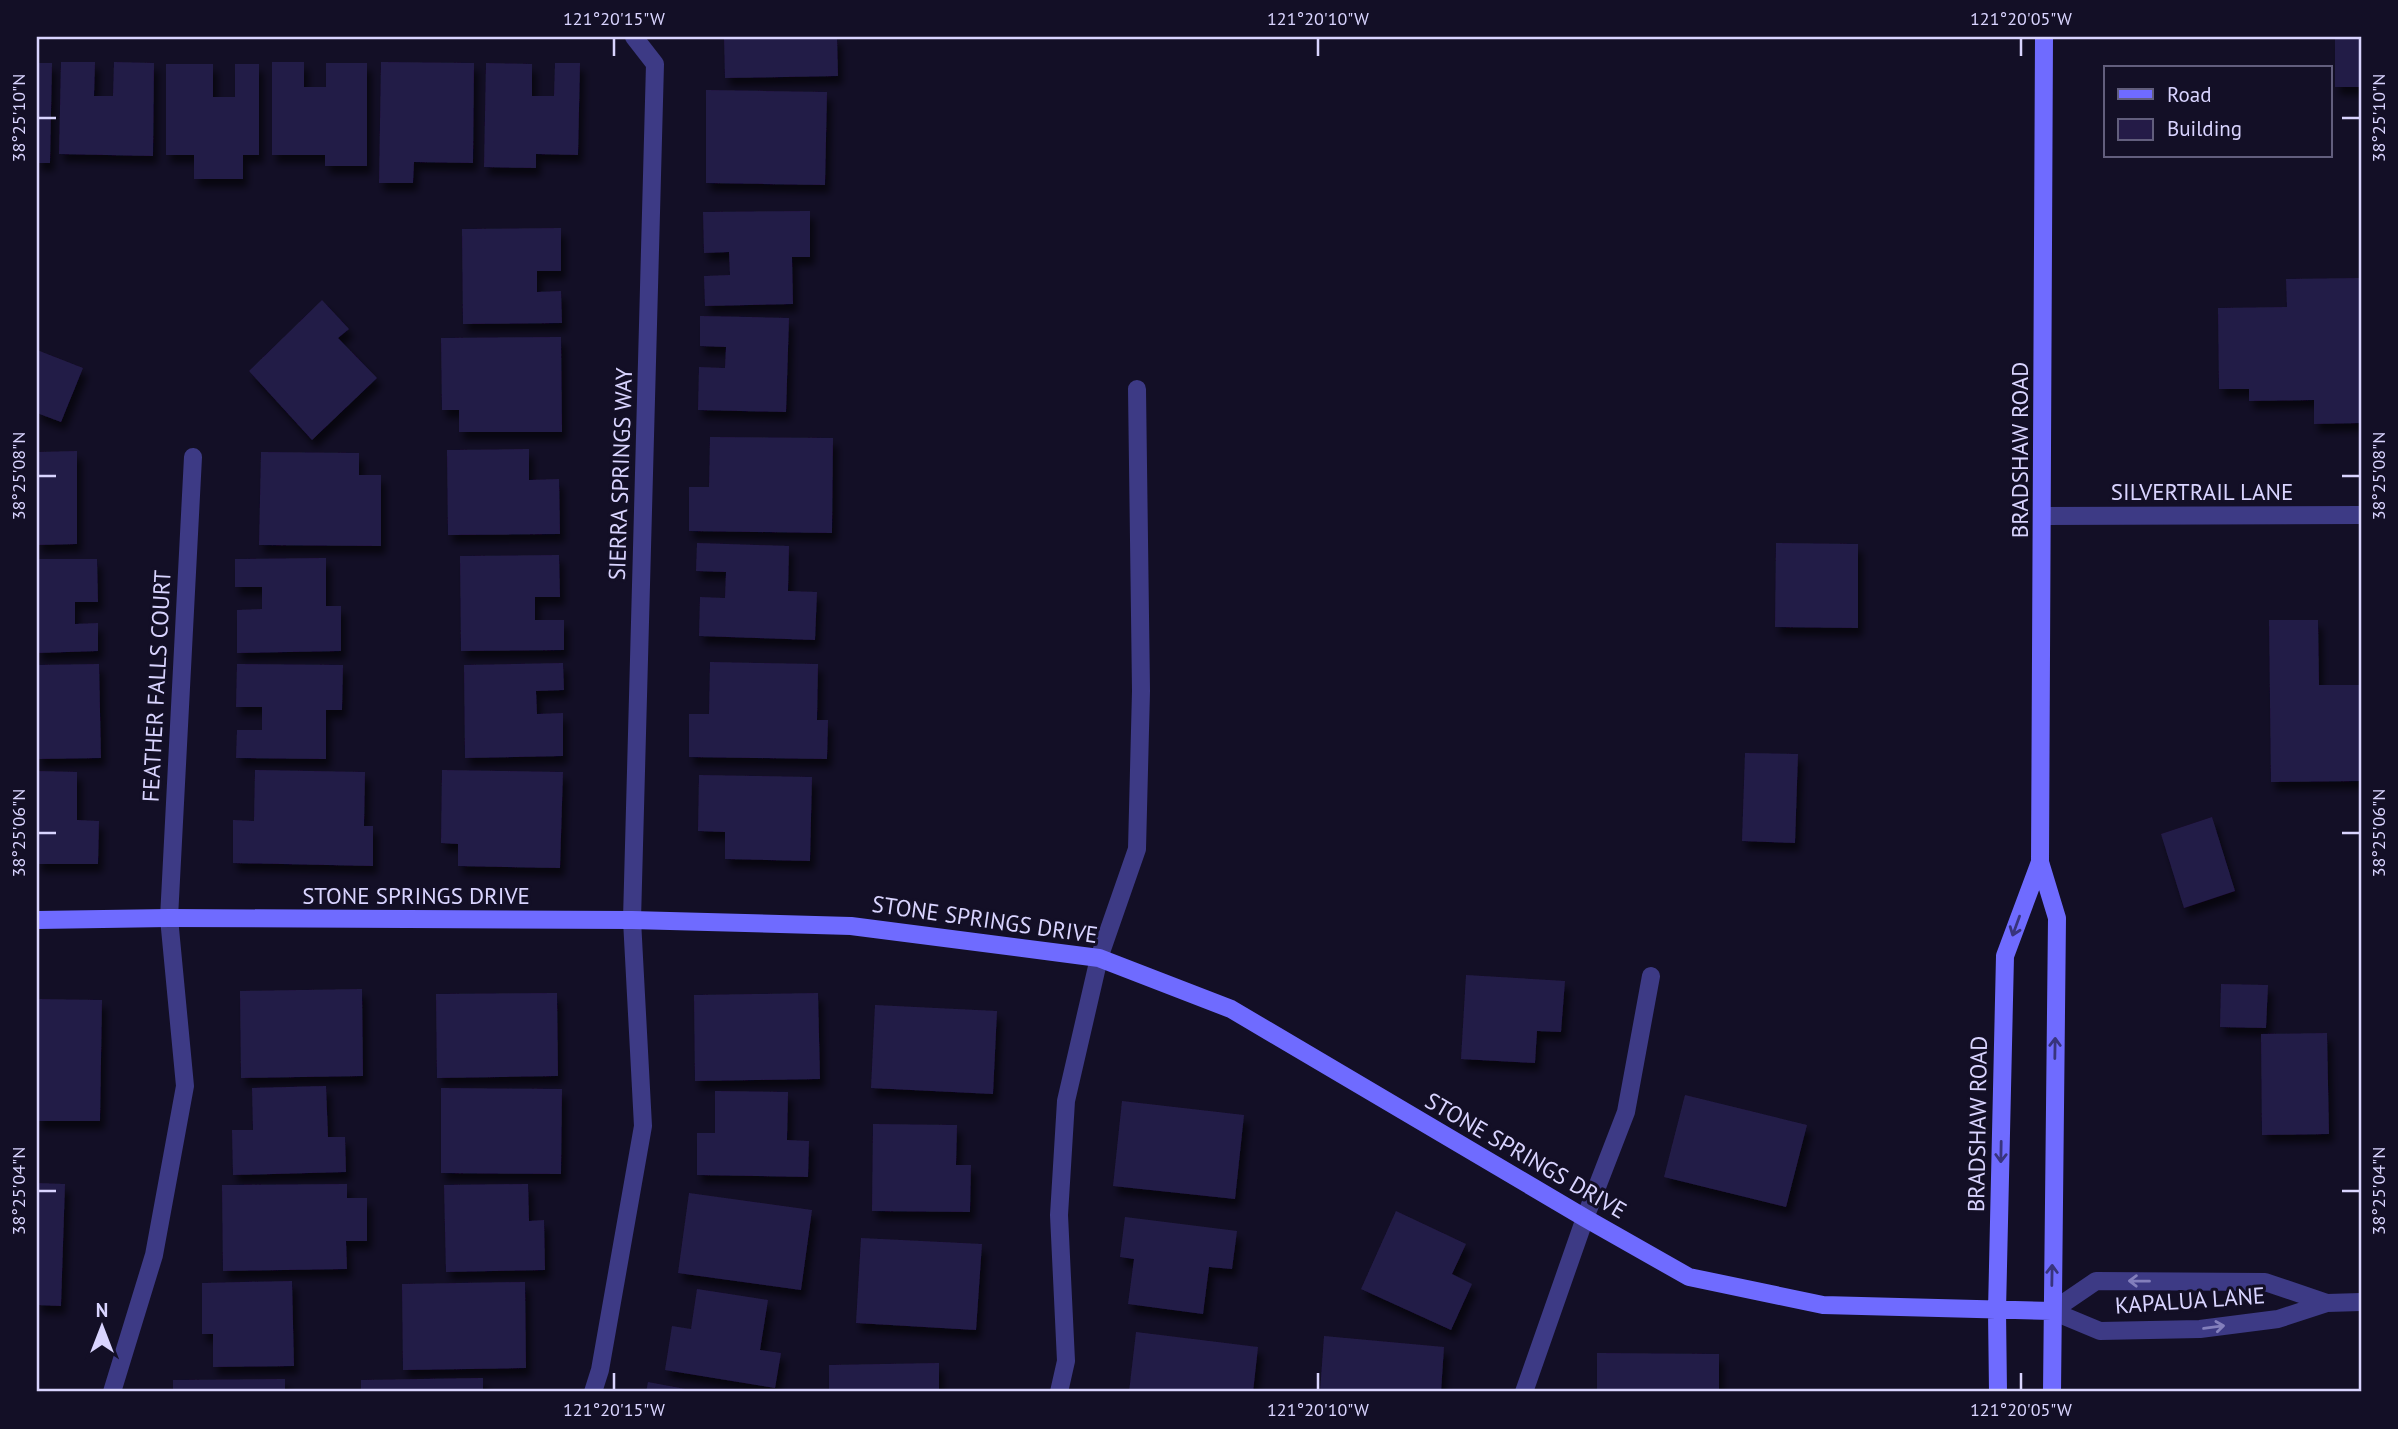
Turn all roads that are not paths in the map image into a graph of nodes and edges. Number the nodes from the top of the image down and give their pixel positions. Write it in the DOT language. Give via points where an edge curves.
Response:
graph roads {
  1 [pos="634,37"];
  2 [pos="2044,37"];
  3 [pos="1137,389"];
  4 [pos="193,457"];
  5 [pos="2361,515"];
  6 [pos="2043,516"];
  7 [pos="2040,862"];
  8 [pos="169,918"];
  9 [pos="37,920"];
  10 [pos="632,920"];
  11 [pos="1098,958"];
  12 [pos="1651,976"];
  13 [pos="1585,1219"];
  14 [pos="2361,1302"];
  15 [pos="2327,1303"];
  16 [pos="1997,1311"];
  17 [pos="2052,1311"];
  18 [pos="112,1392"];
  19 [pos="593,1392"];
  20 [pos="1059,1392"];
  21 [pos="1524,1392"];
  22 [pos="1998,1392"];
  23 [pos="2052,1392"];
  1 -- 10 [label="street, SIERRA SPRINGS WAY" via="655,64"];
  2 -- 6 [label="street, BRADSHAW ROAD"];
  3 -- 11 [label="street" via="1141,691 1137,849"];
  4 -- 8 [label="street, FEATHER FALLS COURT"];
  5 -- 6 [label="street, SILVERTRAIL LANE"];
  6 -- 7 [label="street, BRADSHAW ROAD"];
  7 -- 16 [label="street, BRADSHAW ROAD, one-way" via="2005,957"];
  17 -- 7 [label="street, BRADSHAW ROAD, one-way" via="2057,918"];
  8 -- 9 [label="street, STONE SPRINGS DRIVE"];
  8 -- 10 [label="street, STONE SPRINGS DRIVE"];
  8 -- 18 [label="street, FEATHER FALLS COURT" via="185,1086 154,1255"];
  10 -- 11 [label="street, STONE SPRINGS DRIVE" via="851,926"];
  10 -- 19 [label="street, SIERRA SPRINGS WAY" via="643,1126"];
  11 -- 13 [label="street, STONE SPRINGS DRIVE" via="1231,1009"];
  11 -- 20 [label="street" via="1066,1101 1059,1215 1066,1361"];
  12 -- 13 [label="street" via="1626,1112"];
  13 -- 16 [label="street, STONE SPRINGS DRIVE" via="1689,1277 1823,1305"];
  13 -- 21 [label="street"];
  14 -- 15 [label="street, KAPALUA LANE"];
  17 -- 15 [label="street, KAPALUA LANE, one-way" via="2100,1331 2200,1329 2278,1319"];
  15 -- 17 [label="street, KAPALUA LANE, one-way" via="2266,1282 2096,1281"];
  16 -- 17 [label="street, STONE SPRINGS DRIVE"];
  16 -- 22 [label="street, BRADSHAW ROAD"];
  17 -- 23 [label="street, BRADSHAW ROAD"];
}
